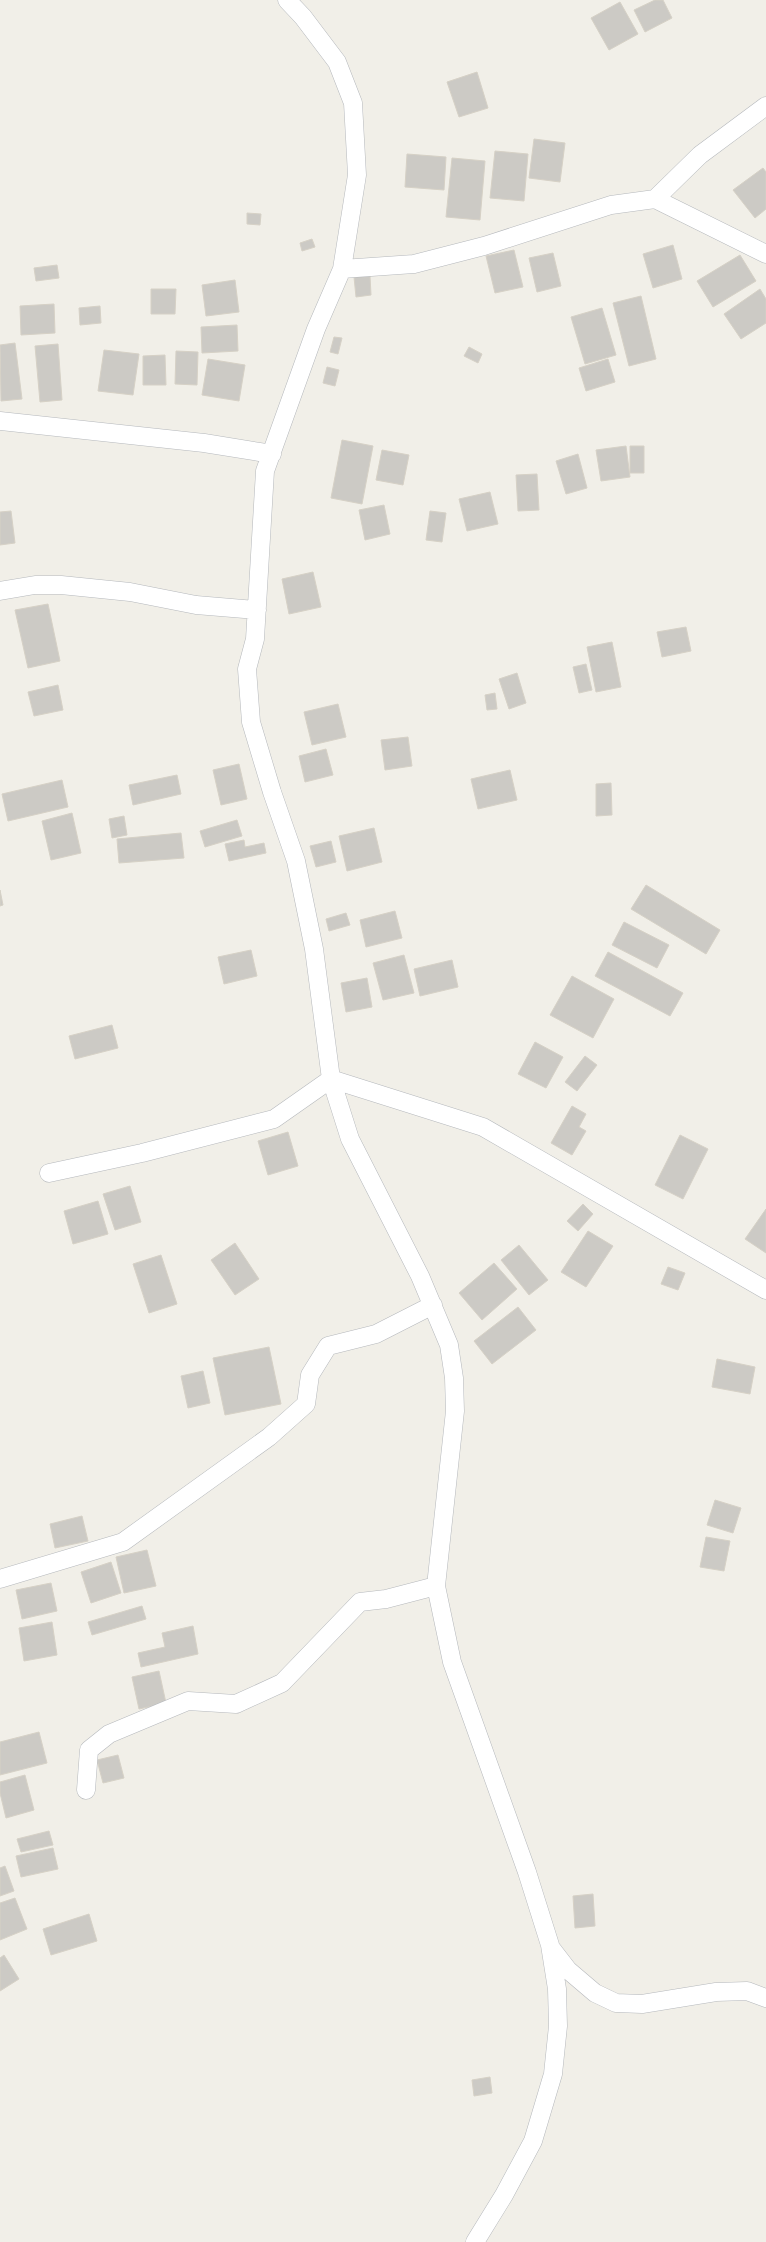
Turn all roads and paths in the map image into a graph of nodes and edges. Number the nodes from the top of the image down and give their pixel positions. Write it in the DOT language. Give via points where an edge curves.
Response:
graph roads {
  1 [pos="287,0"];
  2 [pos="766,106"];
  3 [pos="655,198"];
  4 [pos="766,254"];
  5 [pos="342,269"];
  6 [pos="0,421"];
  7 [pos="272,454"];
  8 [pos="0,590"];
  9 [pos="257,610"];
  10 [pos="332,1079"];
  11 [pos="50,1173"];
  12 [pos="766,1290"];
  13 [pos="433,1305"];
  14 [pos="0,1579"];
  15 [pos="436,1586"];
  16 [pos="86,1790"];
  17 [pos="550,1945"];
  18 [pos="766,1998"];
  19 [pos="475,2242"];
  1 -- 5 [label="street" via="337,62 353,103 356,175"];
  2 -- 3 [label="street" via="700,155"];
  3 -- 4 [label="street"];
  3 -- 5 [label="street" via="611,205 484,246 414,264"];
  5 -- 7 [label="street" via="316,329"];
  6 -- 7 [label="street" via="204,443"];
  7 -- 9 [label="street" via="266,471"];
  8 -- 9 [label="street" via="61,585 130,592 196,605"];
  9 -- 10 [label="street" via="248,669 251,722 296,861 314,949"];
  10 -- 11 [label="street" via="274,1119"];
  10 -- 12 [label="street" via="483,1127"];
  10 -- 13 [label="street" via="350,1139"];
  13 -- 14 [label="street" via="376,1334 328,1346 310,1375 306,1404 269,1437 123,1542"];
  13 -- 15 [label="street" via="449,1344 455,1411"];
  15 -- 16 [label="street" via="360,1602 282,1683 236,1704 188,1700 109,1734 89,1750"];
  15 -- 17 [label="street" via="452,1662"];
  17 -- 18 [label="street" via="568,1970 595,1993 616,2003 642,2004 716,1992 747,1991"];
  17 -- 19 [label="street" via="558,2026 553,2074 533,2141"];
}
